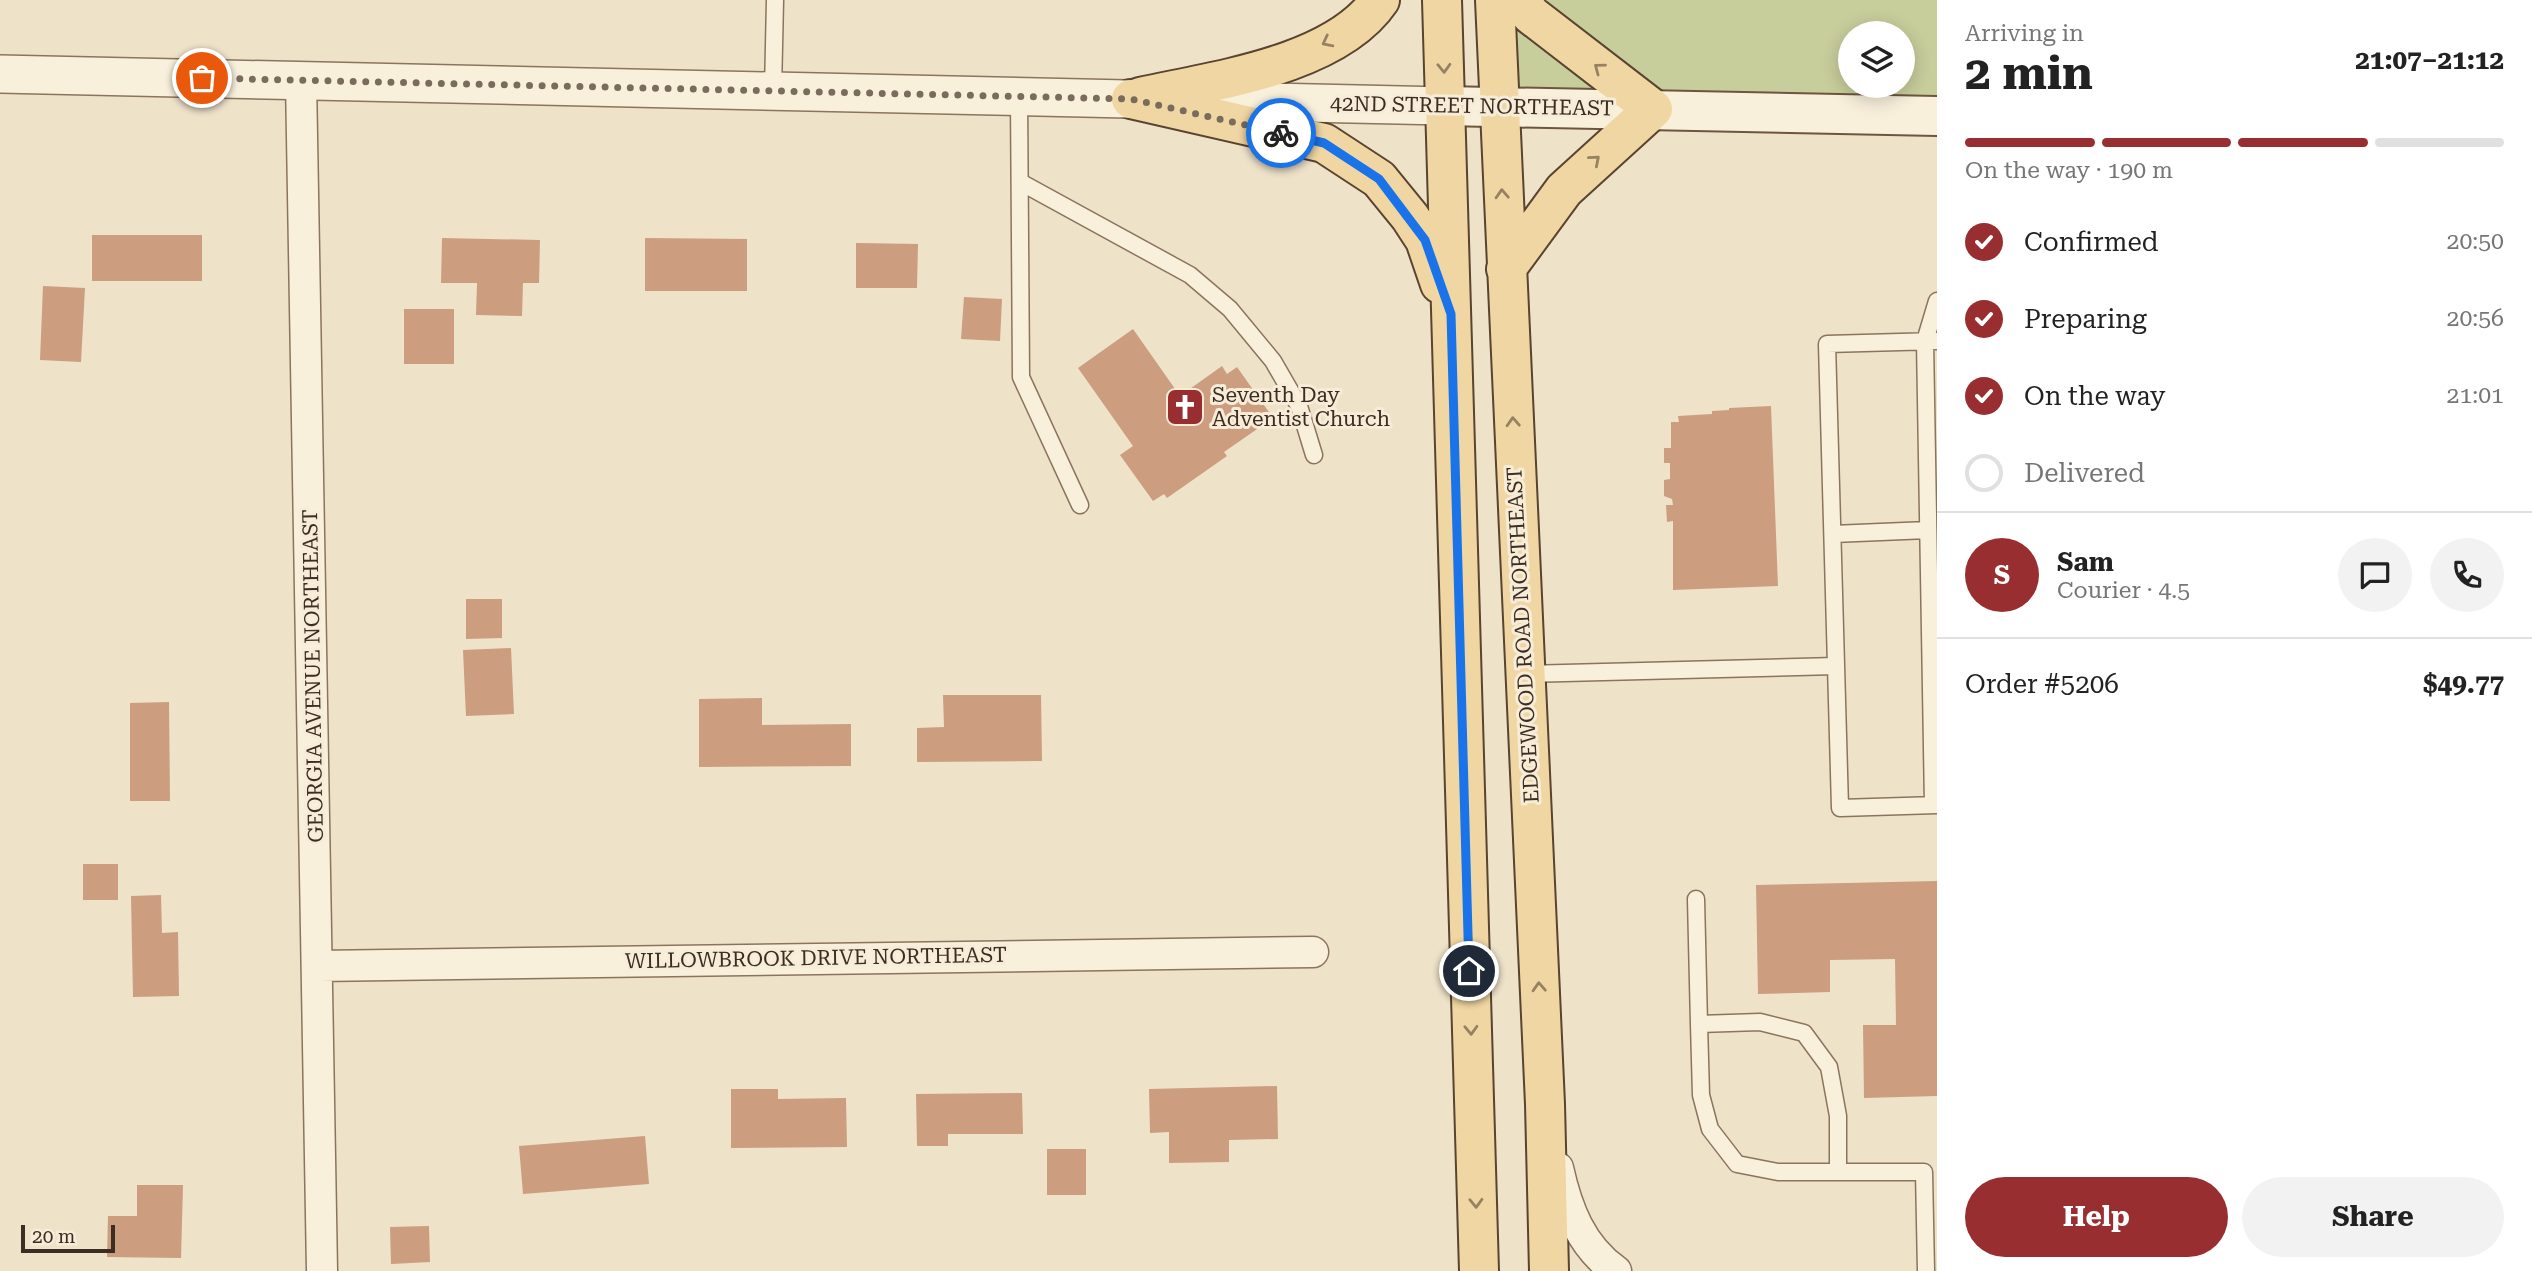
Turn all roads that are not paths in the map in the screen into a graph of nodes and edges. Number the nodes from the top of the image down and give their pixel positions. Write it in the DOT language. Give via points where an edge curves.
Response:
graph roads {
  1 [pos="775,0"];
  2 [pos="1380,0"];
  3 [pos="1442,0"];
  4 [pos="1495,0"];
  5 [pos="1520,0"];
  6 [pos="0,74"];
  7 [pos="301,80"];
  8 [pos="773,91"];
  9 [pos="1020,97"];
  10 [pos="1131,99"];
  11 [pos="1445,106"];
  12 [pos="1498,106"];
  13 [pos="1653,109"];
  14 [pos="1937,116"];
  15 [pos="1022,183"];
  16 [pos="1506,269"];
  17 [pos="1937,301"];
  18 [pos="1451,314"];
  19 [pos="1931,341"];
  20 [pos="1314,455"];
  21 [pos="1080,505"];
  22 [pos="1928,530"];
  23 [pos="1833,534"];
  24 [pos="1836,666"];
  25 [pos="1525,674"];
  26 [pos="1935,805"];
  27 [pos="1696,899"];
  28 [pos="1313,952"];
  29 [pos="318,966"];
  30 [pos="1699,1024"];
  31 [pos="1545,1104"];
  32 [pos="1838,1172"];
  33 [pos="322,1271"];
  34 [pos="1479,1271"];
  35 [pos="1549,1271"];
  36 [pos="1616,1271"];
  37 [pos="1926,1271"];
  1 -- 8 [label="lane"];
  2 -- 10 [label="main road, one-way" via="1339,37 1284,65"];
  3 -- 11 [label="main road, one-way"];
  4 -- 12 [label="main road, EDGEWOOD ROAD NORTHEAST"];
  13 -- 5 [label="main road, one-way" via="1531,15"];
  6 -- 7 [label="street, 42ND STREET NORTHEAST"];
  7 -- 8 [label="street, 42ND STREET NORTHEAST"];
  7 -- 29 [label="street, GEORGIA AVENUE NORTHEAST"];
  8 -- 9 [label="street, 42ND STREET NORTHEAST"];
  9 -- 10 [label="street, 42ND STREET NORTHEAST"];
  9 -- 15 [label="lane"];
  10 -- 11 [label="street, 42ND STREET NORTHEAST"];
  10 -- 18 [label="main road" via="1324,143 1379,179 1425,240"];
  11 -- 12 [label="main road, 42ND STREET NORTHEAST"];
  11 -- 18 [label="main road"];
  12 -- 13 [label="main road, 42ND STREET NORTHEAST"];
  16 -- 12 [label="main road, EDGEWOOD ROAD NORTHEAST, one-way"];
  13 -- 14 [label="main road, 42ND STREET NORTHEAST"];
  16 -- 13 [label="main road, one-way" via="1564,190"];
  15 -- 20 [label="lane" via="1190,275 1230,309 1273,361 1299,406"];
  15 -- 21 [label="lane" via="1021,377"];
  25 -- 16 [label="main road, EDGEWOOD ROAD NORTHEAST, one-way"];
  17 -- 19 [label="lane"];
  18 -- 34 [label="main road, one-way"];
  19 -- 22 [label="lane"];
  19 -- 23 [label="lane" via="1827,344"];
  22 -- 23 [label="lane"];
  22 -- 26 [label="lane"];
  23 -- 24 [label="lane"];
  24 -- 25 [label="lane"];
  24 -- 26 [label="lane" via="1840,808"];
  31 -- 25 [label="main road, EDGEWOOD ROAD NORTHEAST, one-way"];
  27 -- 30 [label="lane"];
  28 -- 29 [label="street, WILLOWBROOK DRIVE NORTHEAST"];
  29 -- 33 [label="street, GEORGIA AVENUE NORTHEAST"];
  30 -- 32 [label="lane" via="1700,1095 1710,1129 1737,1164 1778,1172"];
  30 -- 32 [label="lane" via="1760,1022 1804,1033 1829,1067 1838,1116"];
  31 -- 35 [label="main road, EDGEWOOD ROAD NORTHEAST"];
  31 -- 36 [label="street" via="1567,1208 1599,1259"];
  32 -- 37 [label="lane" via="1924,1172"];
}
